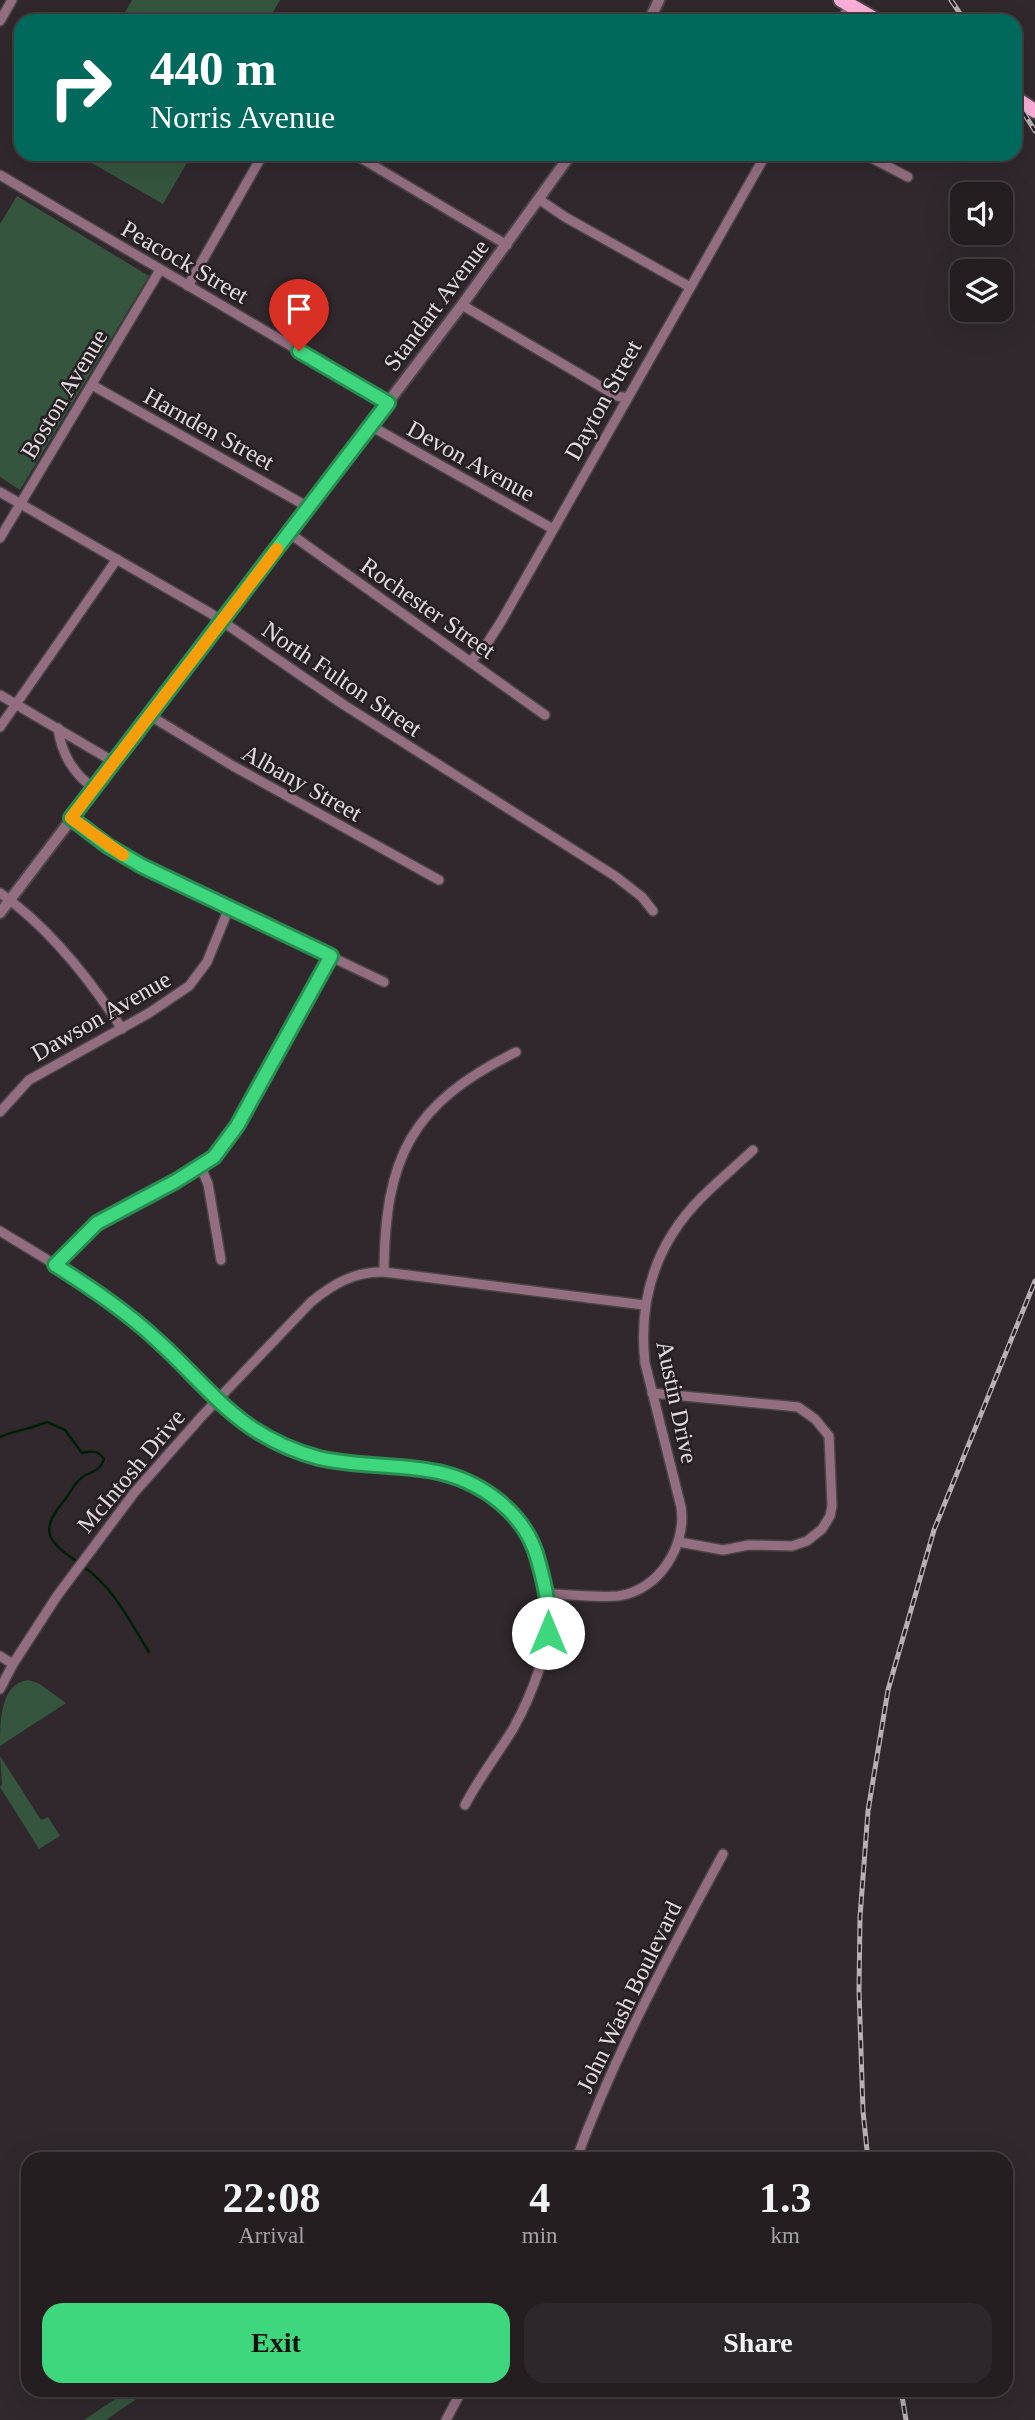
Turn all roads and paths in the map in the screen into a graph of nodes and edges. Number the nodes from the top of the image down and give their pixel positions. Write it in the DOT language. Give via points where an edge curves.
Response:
graph roads {
  1 [pos="12,0"];
  2 [pos="845,3"];
  3 [pos="865,14"];
  4 [pos="0,21"];
  5 [pos="259,161"];
  6 [pos="367,161"];
  7 [pos="566,161"];
  8 [pos="762,161"];
  9 [pos="877,161"];
  10 [pos="0,175"];
  11 [pos="908,177"];
  12 [pos="540,200"];
  13 [pos="507,245"];
  14 [pos="160,270"];
  15 [pos="188,286"];
  16 [pos="690,287"];
  17 [pos="462,305"];
  18 [pos="92,384"];
  19 [pos="627,398"];
  20 [pos="388,403"];
  21 [pos="371,426"];
  22 [pos="0,492"];
  23 [pos="21,504"];
  24 [pos="308,507"];
  25 [pos="553,529"];
  26 [pos="289,533"];
  27 [pos="0,538"];
  28 [pos="117,559"];
  29 [pos="222,621"];
  30 [pos="470,662"];
  31 [pos="0,695"];
  32 [pos="16,704"];
  33 [pos="149,715"];
  34 [pos="545,715"];
  35 [pos="0,727"];
  36 [pos="58,728"];
  37 [pos="114,762"];
  38 [pos="94,788"];
  39 [pos="71,818"];
  40 [pos="439,880"];
  41 [pos="0,893"];
  42 [pos="10,901"];
  43 [pos="229,908"];
  44 [pos="653,911"];
  45 [pos="0,913"];
  46 [pos="331,956"];
  47 [pos="384,982"];
  48 [pos="122,1029"];
  49 [pos="516,1052"];
  50 [pos="0,1112"];
  51 [pos="753,1150"];
  52 [pos="201,1167"];
  53 [pos="0,1231"];
  54 [pos="221,1260"];
  55 [pos="55,1265"];
  56 [pos="384,1272"];
  57 [pos="644,1305"];
  58 [pos="652,1393"];
  59 [pos="219,1399"];
  60 [pos="680,1542"];
  61 [pos="547,1594"];
  62 [pos="0,1656"];
  63 [pos="13,1664"];
  64 [pos="0,1689"];
  65 [pos="465,1805"];
  66 [pos="723,1854"];
  67 [pos="579,2152"];
  68 [pos="458,2397"];
  69 [pos="446,2420"];
  1 -- 4 [label="street"];
  2 -- 3 [label="main road"];
  5 -- 15 [label="street"];
  6 -- 13 [label="street"];
  7 -- 12 [label="street, Standart Avenue"];
  8 -- 16 [label="street, Dayton Street"];
  9 -- 11 [label="street"];
  10 -- 14 [label="street, Peacock Street"];
  12 -- 13 [label="street, Standart Avenue"];
  12 -- 16 [label="street"];
  13 -- 17 [label="street, Standart Avenue"];
  14 -- 15 [label="street, Peacock Street"];
  14 -- 18 [label="street, Boston Avenue"];
  15 -- 20 [label="street, Peacock Street"];
  16 -- 19 [label="street, Dayton Street"];
  17 -- 19 [label="street"];
  17 -- 20 [label="street, Standart Avenue"];
  18 -- 23 [label="street, Boston Avenue"];
  18 -- 24 [label="street, Harnden Street"];
  19 -- 25 [label="street, Dayton Street"];
  20 -- 21 [label="street, Standart Avenue"];
  21 -- 24 [label="street, Standart Avenue"];
  21 -- 25 [label="street, Devon Avenue"];
  22 -- 23 [label="street, North Fulton Street"];
  23 -- 27 [label="street, Boston Avenue"];
  23 -- 28 [label="street, North Fulton Street"];
  24 -- 26 [label="street, Standart Avenue"];
  25 -- 30 [label="street, Dayton Street" via="502,620"];
  26 -- 29 [label="street, Standart Avenue"];
  26 -- 30 [label="street, Rochester Street"];
  28 -- 29 [label="street, North Fulton Street"];
  28 -- 32 [label="street"];
  29 -- 33 [label="street, Standart Avenue"];
  29 -- 44 [label="street, North Fulton Street" via="366,720 615,876"];
  30 -- 34 [label="street, Rochester Street"];
  31 -- 32 [label="street"];
  32 -- 35 [label="street"];
  32 -- 36 [label="street"];
  33 -- 37 [label="street, Standart Avenue"];
  33 -- 40 [label="street, Albany Street"];
  36 -- 37 [label="street"];
  36 -- 38 [label="street" via="75,774"];
  37 -- 38 [label="street, Standart Avenue"];
  38 -- 39 [label="street, Standart Avenue"];
  39 -- 42 [label="street, Standart Avenue"];
  39 -- 43 [label="street" via="125,857"];
  41 -- 42 [label="street"];
  42 -- 45 [label="street, Standart Avenue"];
  42 -- 48 [label="street" via="70,958"];
  43 -- 46 [label="street"];
  43 -- 48 [label="street, Dawson Avenue" via="195,981"];
  46 -- 47 [label="street"];
  46 -- 52 [label="street" via="237,1126"];
  48 -- 50 [label="street, Dawson Avenue" via="29,1080"];
  49 -- 56 [label="street" via="452,1091 415,1132 401,1156 389,1194"];
  51 -- 57 [label="street, Austin Drive" via="701,1198 671,1236"];
  52 -- 54 [label="street"];
  52 -- 55 [label="street" via="97,1223"];
  53 -- 55 [label="street"];
  55 -- 59 [label="street" via="142,1326"];
  56 -- 57 [label="street, McIntosh Drive"];
  56 -- 59 [label="street, McIntosh Drive" via="355,1276 330,1287"];
  57 -- 58 [label="street, Austin Drive" via="643,1343"];
  58 -- 60 [label="street, Austin Drive" via="681,1507"];
  58 -- 60 [label="street" via="798,1407 829,1436 832,1511 822,1529 807,1541 723,1550"];
  59 -- 61 [label="street" via="251,1427 305,1453 366,1465 433,1470 475,1484 507,1508 526,1530"];
  59 -- 63 [label="street, McIntosh Drive" via="94,1544"];
  60 -- 61 [label="street" via="662,1571 626,1594"];
  61 -- 65 [label="street" via="548,1633 522,1712"];
  62 -- 63 [label="street"];
  63 -- 64 [label="street, McIntosh Drive"];
  66 -- 67 [label="street, John Wash Boulevard" via="631,2029"];
  68 -- 69 [label="street"];
}
